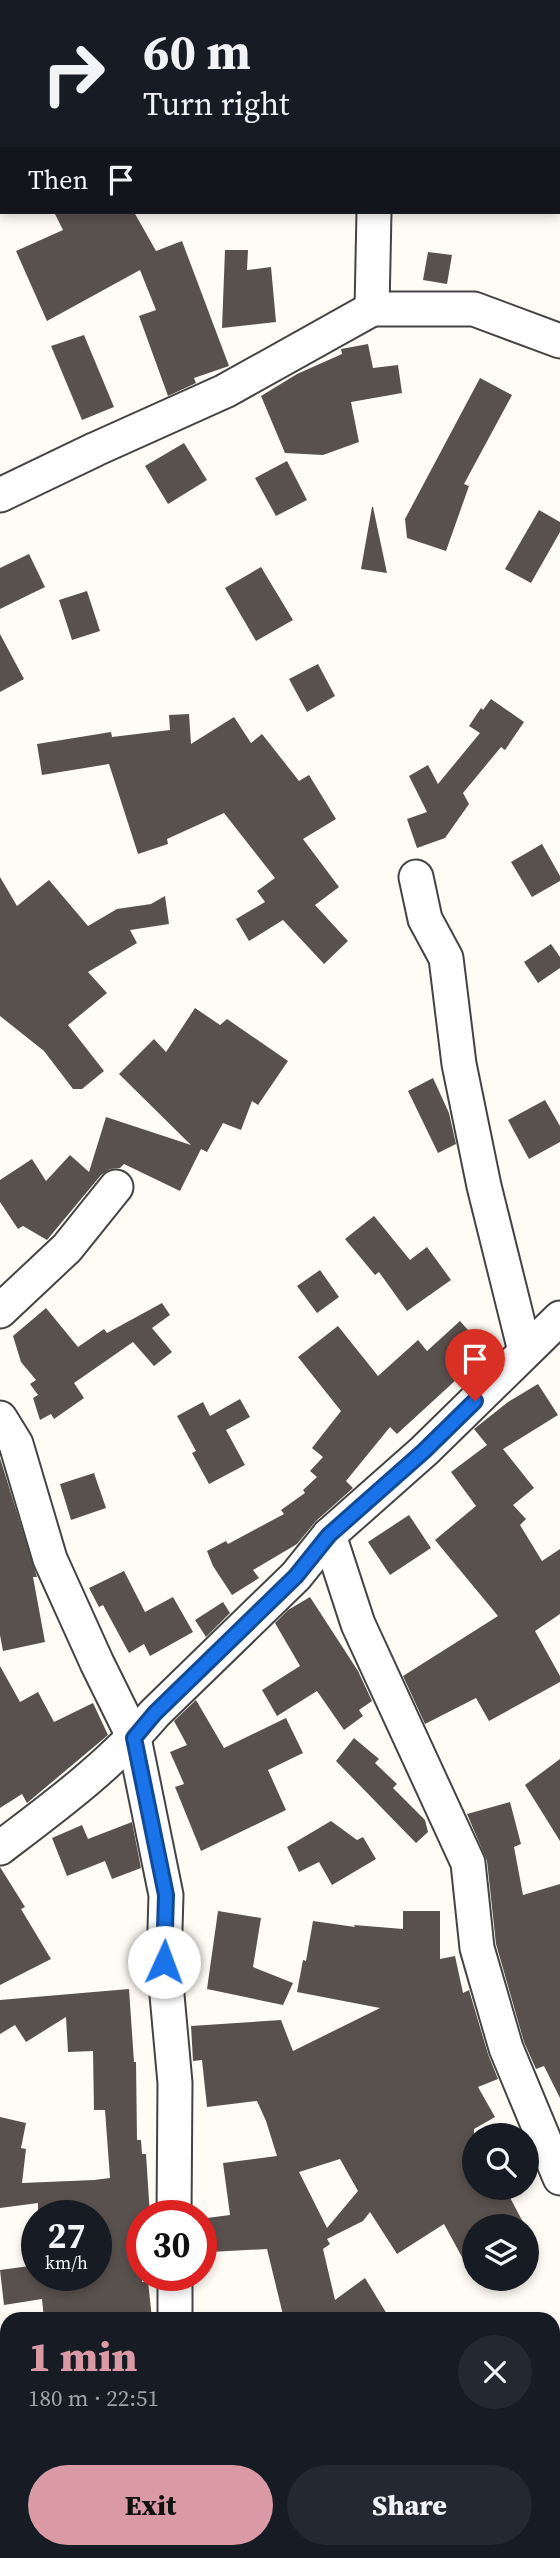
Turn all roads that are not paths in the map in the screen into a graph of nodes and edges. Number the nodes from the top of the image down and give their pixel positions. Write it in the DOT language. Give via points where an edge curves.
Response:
graph roads {
  1 [pos="374,214"];
  2 [pos="372,309"];
  3 [pos="560,341"];
  4 [pos="0,495"];
  5 [pos="416,877"];
  6 [pos="116,1187"];
  7 [pos="0,1311"];
  8 [pos="560,1318"];
  9 [pos="525,1350"];
  10 [pos="0,1418"];
  11 [pos="329,1535"];
  12 [pos="134,1738"];
  13 [pos="0,1848"];
  14 [pos="560,2178"];
  15 [pos="174,2200"];
  16 [pos="175,2291"];
  17 [pos="175,2312"];
  1 -- 2 [label="street"];
  2 -- 3 [label="street" via="474,309"];
  2 -- 4 [label="street" via="225,391"];
  5 -- 9 [label="street" via="425,919 446,958 459,1065"];
  6 -- 7 [label="street" via="67,1248"];
  8 -- 9 [label="street"];
  9 -- 11 [label="street" via="424,1451"];
  10 -- 12 [label="street" via="16,1444 50,1559"];
  11 -- 12 [label="street" via="296,1576"];
  11 -- 14 [label="street" via="358,1624 468,1863 477,1948 506,2048"];
  12 -- 13 [label="street"];
  12 -- 15 [label="street" via="166,1895 164,1962 175,2083"];
  16 -- 17 [label="street"];
}
